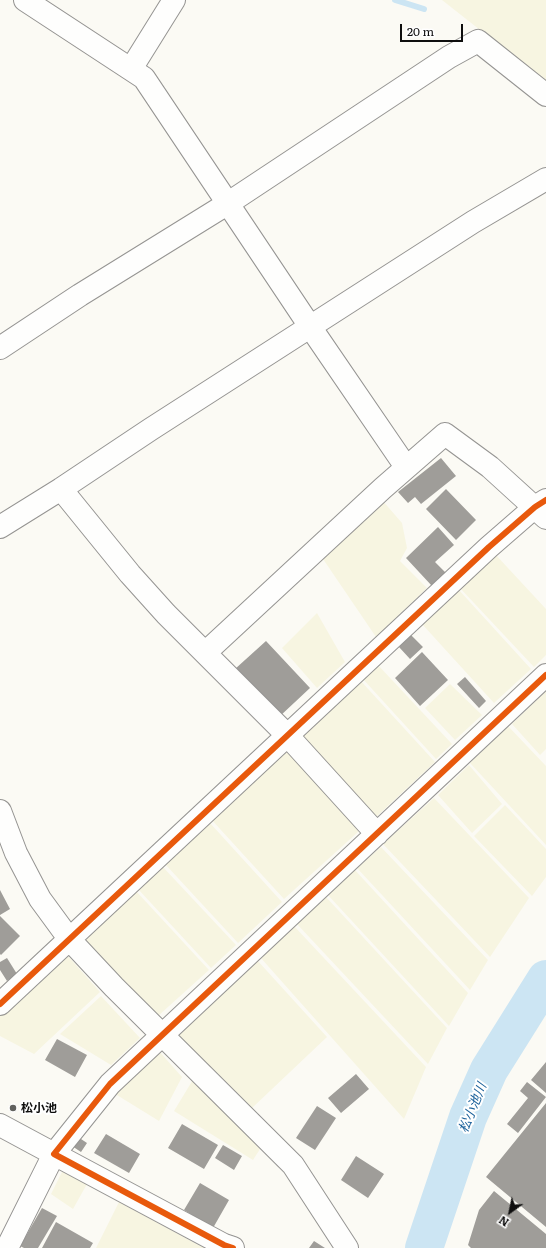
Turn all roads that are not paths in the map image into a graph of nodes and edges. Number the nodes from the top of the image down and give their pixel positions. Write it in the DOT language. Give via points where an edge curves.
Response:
graph roads {
  1 [pos="25,0"];
  2 [pos="174,0"];
  3 [pos="131,69"];
  4 [pos="546,95"];
  5 [pos="546,179"];
  6 [pos="227,204"];
  7 [pos="310,328"];
  8 [pos="0,348"];
  9 [pos="406,467"];
  10 [pos="61,489"];
  11 [pos="542,508"];
  12 [pos="0,527"];
  13 [pos="205,654"];
  14 [pos="546,675"];
  15 [pos="287,735"];
  16 [pos="0,812"];
  17 [pos="377,834"];
  18 [pos="70,940"];
  19 [pos="0,1004"];
  20 [pos="162,1033"];
  21 [pos="0,1125"];
  22 [pos="54,1154"];
  23 [pos="227,1247"];
  24 [pos="7,1248"];
  25 [pos="347,1248"];
  1 -- 3 [label="street"];
  2 -- 3 [label="street"];
  3 -- 6 [label="street" via="144,78"];
  4 -- 6 [label="street" via="478,41 449,57"];
  5 -- 7 [label="street" via="473,222"];
  6 -- 7 [label="street"];
  6 -- 8 [label="street"];
  7 -- 9 [label="street"];
  7 -- 10 [label="street"];
  9 -- 11 [label="street" via="445,434"];
  9 -- 13 [label="street"];
  10 -- 12 [label="street"];
  10 -- 13 [label="street" via="130,574"];
  11 -- 15 [label="street"];
  13 -- 15 [label="street"];
  14 -- 17 [label="street"];
  15 -- 17 [label="street"];
  15 -- 18 [label="street"];
  16 -- 18 [label="street" via="16,853 40,899"];
  17 -- 20 [label="street"];
  18 -- 19 [label="street"];
  18 -- 20 [label="street"];
  20 -- 22 [label="street" via="110,1084"];
  20 -- 25 [label="street" via="293,1166"];
  21 -- 22 [label="street"];
  22 -- 23 [label="street"];
  22 -- 24 [label="street"];
}
